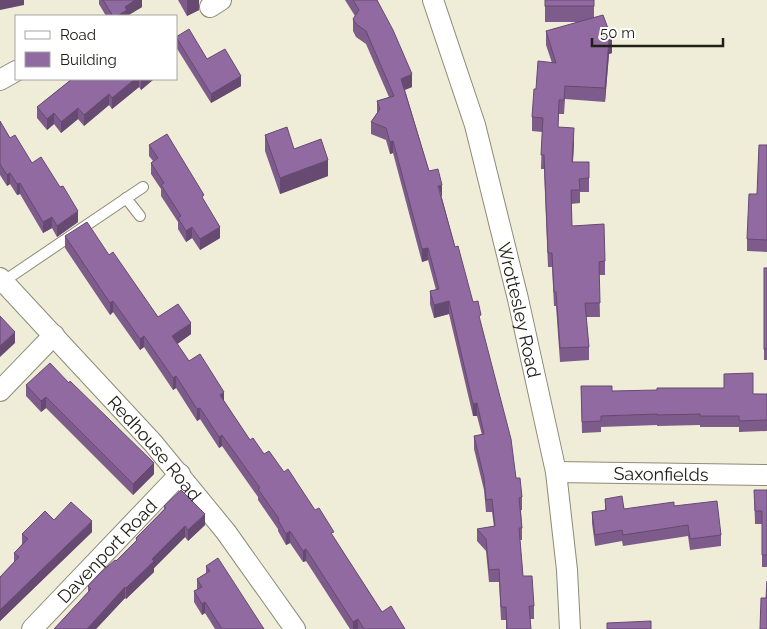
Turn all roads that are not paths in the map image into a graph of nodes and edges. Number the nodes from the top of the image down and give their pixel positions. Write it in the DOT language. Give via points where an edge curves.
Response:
graph roads {
  1 [pos="433,0"];
  2 [pos="15,72"];
  3 [pos="0,80"];
  4 [pos="143,187"];
  5 [pos="126,198"];
  6 [pos="140,216"];
  7 [pos="2,279"];
  8 [pos="54,335"];
  9 [pos="0,391"];
  10 [pos="556,472"];
  11 [pos="180,474"];
  12 [pos="767,475"];
  13 [pos="32,629"];
  14 [pos="295,629"];
  15 [pos="570,629"];
  1 -- 10 [label="street, Wrottesley Road" via="475,125"];
  2 -- 3 [label="street"];
  4 -- 5 [label="lane"];
  5 -- 6 [label="lane"];
  5 -- 7 [label="lane"];
  7 -- 8 [label="street, Redhouse Road"];
  8 -- 9 [label="street"];
  8 -- 11 [label="street, Redhouse Road"];
  10 -- 12 [label="street, Saxonfields"];
  10 -- 15 [label="street, Wrottesley Road" via="568,570"];
  11 -- 13 [label="street, Davenport Road"];
  11 -- 14 [label="street, Redhouse Road"];
}
